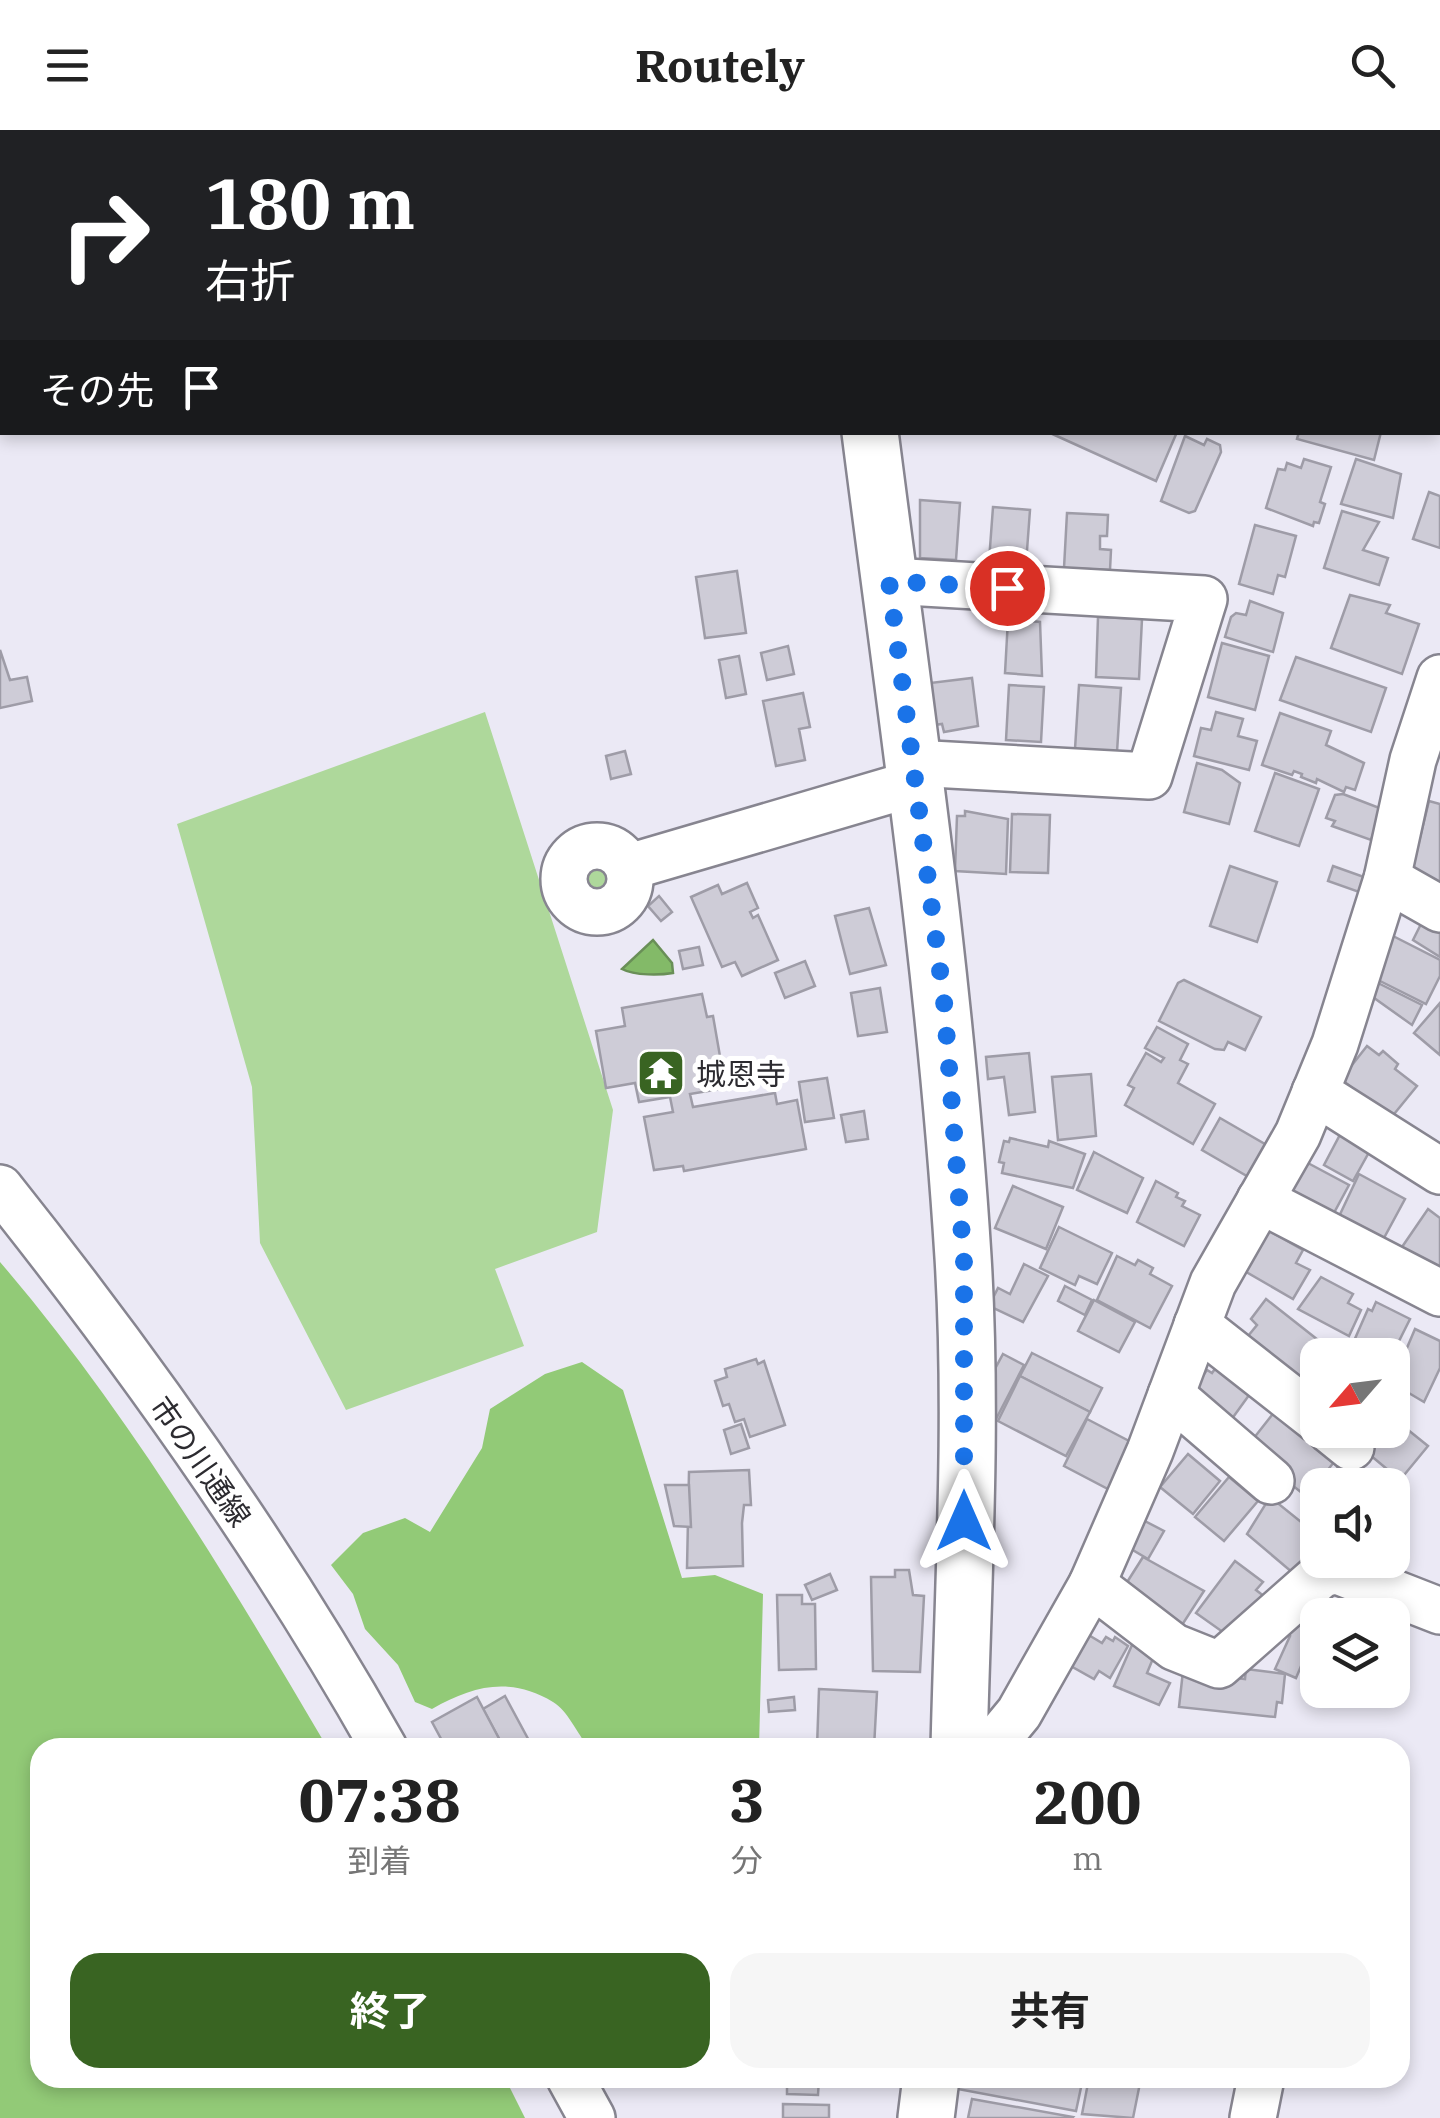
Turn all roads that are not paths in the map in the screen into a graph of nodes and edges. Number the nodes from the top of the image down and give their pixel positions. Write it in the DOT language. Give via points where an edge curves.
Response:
graph roads {
  1 [pos="870,435"];
  2 [pos="889,581"];
  3 [pos="1440,678"];
  4 [pos="914,773"];
  5 [pos="629,868"];
  6 [pos="1387,879"];
  7 [pos="1440,909"];
  8 [pos="1315,1092"];
  9 [pos="1440,1170"];
  10 [pos="0,1188"];
  11 [pos="1260,1200"];
  12 [pos="1440,1293"];
  13 [pos="1198,1325"];
  14 [pos="1171,1395"];
  15 [pos="1300,1406"];
  16 [pos="1271,1481"];
  17 [pos="1092,1584"];
  18 [pos="1440,1611"];
  19 [pos="378,1738"];
  20 [pos="958,1738"];
  21 [pos="998,1738"];
  22 [pos="576,2088"];
  23 [pos="929,2088"];
  24 [pos="1259,2088"];
  25 [pos="592,2118"];
  26 [pos="926,2118"];
  27 [pos="1253,2118"];
  1 -- 2 [label="main road"];
  2 -- 4 [label="main road"];
  2 -- 4 [label="street" via="1204,599 1149,776"];
  3 -- 6 [label="street" via="1412,760"];
  4 -- 5 [label="street"];
  4 -- 20 [label="main road" via="944,1001 964,1262"];
  6 -- 7 [label="street"];
  6 -- 8 [label="street"];
  8 -- 9 [label="street"];
  8 -- 11 [label="street"];
  10 -- 19 [label="street, 市の川通線" via="312,1621"];
  11 -- 12 [label="street"];
  11 -- 13 [label="street" via="1213,1283"];
  13 -- 14 [label="street"];
  13 -- 15 [label="street"];
  14 -- 16 [label="street"];
  14 -- 17 [label="street"];
  17 -- 18 [label="street" via="1174,1647 1219,1665 1335,1570"];
  17 -- 21 [label="street"];
  22 -- 25 [label="street"];
  23 -- 26 [label="main road"];
  24 -- 27 [label="street"];
}
